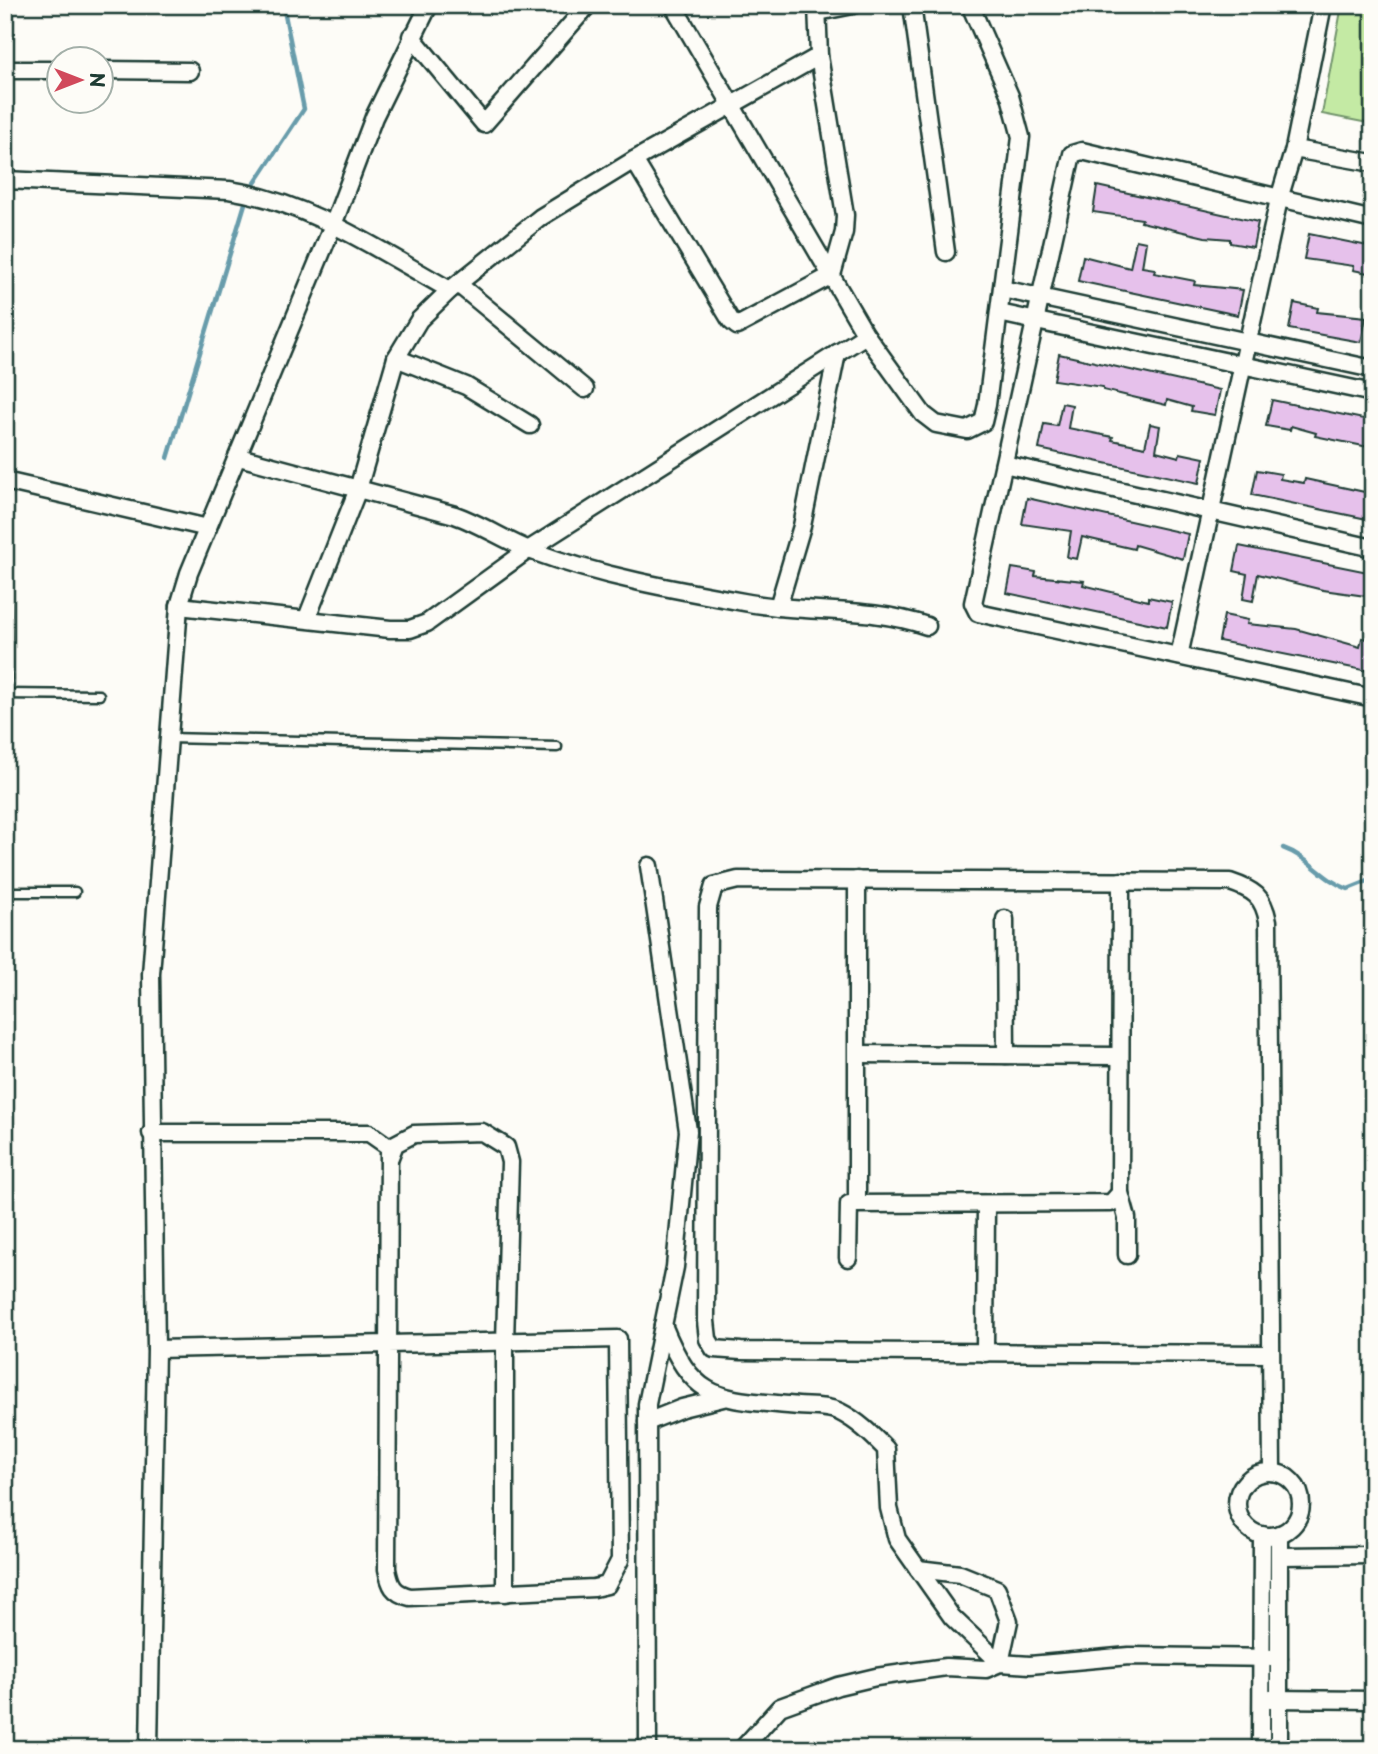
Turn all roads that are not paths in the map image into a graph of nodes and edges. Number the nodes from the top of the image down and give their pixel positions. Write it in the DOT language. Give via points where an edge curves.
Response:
graph roads {
  1 [pos="429,5"];
  2 [pos="588,5"];
  3 [pos="673,5"];
  4 [pos="853,5"];
  5 [pos="912,5"];
  6 [pos="970,5"];
  7 [pos="1323,5"];
  8 [pos="818,9"];
  9 [pos="411,36"];
  10 [pos="819,56"];
  11 [pos="5,70"];
  12 [pos="46,70"];
  13 [pos="116,70"];
  14 [pos="191,71"];
  15 [pos="731,107"];
  16 [pos="1294,149"];
  17 [pos="634,160"];
  18 [pos="1373,163"];
  19 [pos="5,180"];
  20 [pos="1279,199"];
  21 [pos="1373,220"];
  22 [pos="333,225"];
  23 [pos="946,252"];
  24 [pos="832,275"];
  25 [pos="454,287"];
  26 [pos="1002,289"];
  27 [pos="1040,297"];
  28 [pos="999,313"];
  29 [pos="1035,320"];
  30 [pos="866,335"];
  31 [pos="1248,342"];
  32 [pos="837,353"];
  33 [pos="396,358"];
  34 [pos="1243,365"];
  35 [pos="1373,369"];
  36 [pos="585,389"];
  37 [pos="1373,393"];
  38 [pos="530,425"];
  39 [pos="239,457"];
  40 [pos="1004,464"];
  41 [pos="5,481"];
  42 [pos="358,489"];
  43 [pos="1210,512"];
  44 [pos="208,528"];
  45 [pos="5,544"];
  46 [pos="1373,548"];
  47 [pos="528,550"];
  48 [pos="179,606"];
  49 [pos="778,607"];
  50 [pos="307,618"];
  51 [pos="927,626"];
  52 [pos="1179,656"];
  53 [pos="6,694"];
  54 [pos="99,695"];
  55 [pos="1373,698"];
  56 [pos="167,738"];
  57 [pos="557,747"];
  58 [pos="649,866"];
  59 [pos="857,880"];
  60 [pos="1121,881"];
  61 [pos="5,892"];
  62 [pos="75,892"];
  63 [pos="1005,919"];
  64 [pos="858,1054"];
  65 [pos="1006,1055"];
  66 [pos="1119,1056"];
  67 [pos="151,1133"];
  68 [pos="390,1157"];
  69 [pos="1120,1193"];
  70 [pos="857,1204"];
  71 [pos="986,1204"];
  72 [pos="1127,1255"];
  73 [pos="848,1258"];
  74 [pos="663,1325"];
  75 [pos="505,1342"];
  76 [pos="390,1344"];
  77 [pos="156,1349"];
  78 [pos="985,1353"];
  79 [pos="1271,1354"];
  80 [pos="723,1398"];
  81 [pos="647,1422"];
  82 [pos="1272,1472"];
  83 [pos="1279,1534"];
  84 [pos="1262,1535"];
  85 [pos="1373,1555"];
  86 [pos="1279,1556"];
  87 [pos="918,1569"];
  88 [pos="505,1593"];
  89 [pos="1261,1658"];
  90 [pos="1279,1658"];
  91 [pos="1000,1663"];
  92 [pos="1261,1699"];
  93 [pos="1279,1699"];
  94 [pos="1373,1700"];
  95 [pos="149,1749"];
  96 [pos="648,1749"];
  97 [pos="742,1749"];
  98 [pos="1261,1749"];
  99 [pos="1279,1749"];
  1 -- 9 [label="street"];
  2 -- 9 [label="street" via="484,124"];
  3 -- 15 [label="street"];
  4 -- 8 [label="street"];
  5 -- 23 [label="street"];
  6 -- 26 [label="street" via="1010,96 1021,136"];
  7 -- 16 [label="street"];
  8 -- 10 [label="street"];
  9 -- 22 [label="street"];
  10 -- 15 [label="street"];
  10 -- 24 [label="street" via="845,215"];
  11 -- 12 [label="street"];
  13 -- 14 [label="street"];
  15 -- 17 [label="street"];
  15 -- 24 [label="street"];
  16 -- 18 [label="street"];
  16 -- 20 [label="street"];
  17 -- 24 [label="street" via="737,326"];
  17 -- 25 [label="street" via="541,217"];
  19 -- 22 [label="street" via="229,190 275,199"];
  20 -- 21 [label="street"];
  20 -- 27 [label="street" via="1082,151 1072,154"];
  20 -- 31 [label="street"];
  22 -- 25 [label="street"];
  22 -- 39 [label="street"];
  24 -- 30 [label="street"];
  25 -- 33 [label="street" via="419,320"];
  25 -- 36 [label="street"];
  26 -- 27 [label="street"];
  26 -- 28 [label="street"];
  27 -- 29 [label="street"];
  27 -- 31 [label="street"];
  28 -- 29 [label="street"];
  28 -- 30 [label="street" via="987,405 982,422 967,430 936,424 923,414"];
  29 -- 34 [label="street"];
  29 -- 40 [label="street"];
  30 -- 32 [label="street"];
  31 -- 34 [label="street"];
  31 -- 35 [label="street"];
  32 -- 47 [label="street"];
  32 -- 49 [label="street" via="802,526"];
  33 -- 38 [label="street" via="466,386"];
  33 -- 42 [label="street"];
  34 -- 37 [label="street"];
  34 -- 43 [label="street"];
  39 -- 42 [label="street"];
  39 -- 44 [label="street"];
  40 -- 43 [label="street"];
  40 -- 52 [label="street" via="973,603 978,613"];
  41 -- 44 [label="street"];
  42 -- 47 [label="street" via="486,526"];
  42 -- 50 [label="street"];
  43 -- 46 [label="street"];
  43 -- 52 [label="street"];
  44 -- 48 [label="street"];
  45 -- 53 [label="lane"];
  47 -- 49 [label="street" via="618,578"];
  47 -- 50 [label="street" via="427,623 410,629"];
  48 -- 50 [label="street"];
  48 -- 56 [label="street"];
  49 -- 51 [label="street" via="880,613"];
  52 -- 55 [label="street"];
  53 -- 54 [label="lane"];
  56 -- 57 [label="lane"];
  56 -- 67 [label="street" via="151,974"];
  58 -- 74 [label="street" via="688,1131 675,1267"];
  59 -- 60 [label="street"];
  59 -- 64 [label="street"];
  59 -- 78 [label="street" via="725,881 714,886 708,897 708,1339 715,1349 727,1351"];
  60 -- 66 [label="street"];
  60 -- 79 [label="street" via="1230,882 1252,889 1264,902 1268,921"];
  61 -- 62 [label="lane"];
  63 -- 65 [label="street"];
  64 -- 65 [label="street"];
  64 -- 70 [label="street"];
  65 -- 66 [label="street"];
  66 -- 69 [label="street"];
  67 -- 68 [label="street" via="369,1133 389,1147"];
  67 -- 77 [label="street"];
  68 -- 75 [label="street" via="396,1144 414,1134 481,1132 506,1147 510,1162"];
  68 -- 76 [label="street"];
  69 -- 71 [label="street" via="1111,1203"];
  69 -- 72 [label="street" via="1127,1218"];
  70 -- 71 [label="street"];
  70 -- 73 [label="street" via="849,1204"];
  71 -- 78 [label="street"];
  74 -- 80 [label="street" via="675,1356 692,1380"];
  74 -- 81 [label="street"];
  75 -- 76 [label="street"];
  75 -- 88 [label="street"];
  75 -- 88 [label="street" via="618,1339 620,1532 620,1560 607,1585"];
  76 -- 77 [label="street"];
  76 -- 88 [label="street" via="390,1586 410,1597"];
  77 -- 95 [label="street"];
  78 -- 79 [label="street"];
  79 -- 82 [label="street"];
  80 -- 81 [label="street"];
  80 -- 87 [label="street" via="838,1410 865,1428 886,1449 889,1508 897,1539"];
  81 -- 96 [label="street"];
  82 -- 83 [label="street" via="1289,1479 1300,1495 1295,1523"];
  82 -- 84 [label="street" via="1248,1480 1237,1503 1247,1526"];
  83 -- 84 [label="street"];
  83 -- 86 [label="street"];
  84 -- 89 [label="street"];
  85 -- 86 [label="street"];
  86 -- 90 [label="street"];
  87 -- 91 [label="street" via="953,1617"];
  87 -- 91 [label="street" via="960,1574 997,1589 1009,1621"];
  89 -- 90 [label="street"];
  89 -- 91 [label="street" via="1129,1656 1031,1665"];
  89 -- 92 [label="street"];
  90 -- 93 [label="street"];
  91 -- 97 [label="street" via="986,1669 919,1670 838,1686 780,1707"];
  92 -- 93 [label="street"];
  92 -- 98 [label="street"];
  93 -- 94 [label="street"];
  93 -- 99 [label="street"];
}
